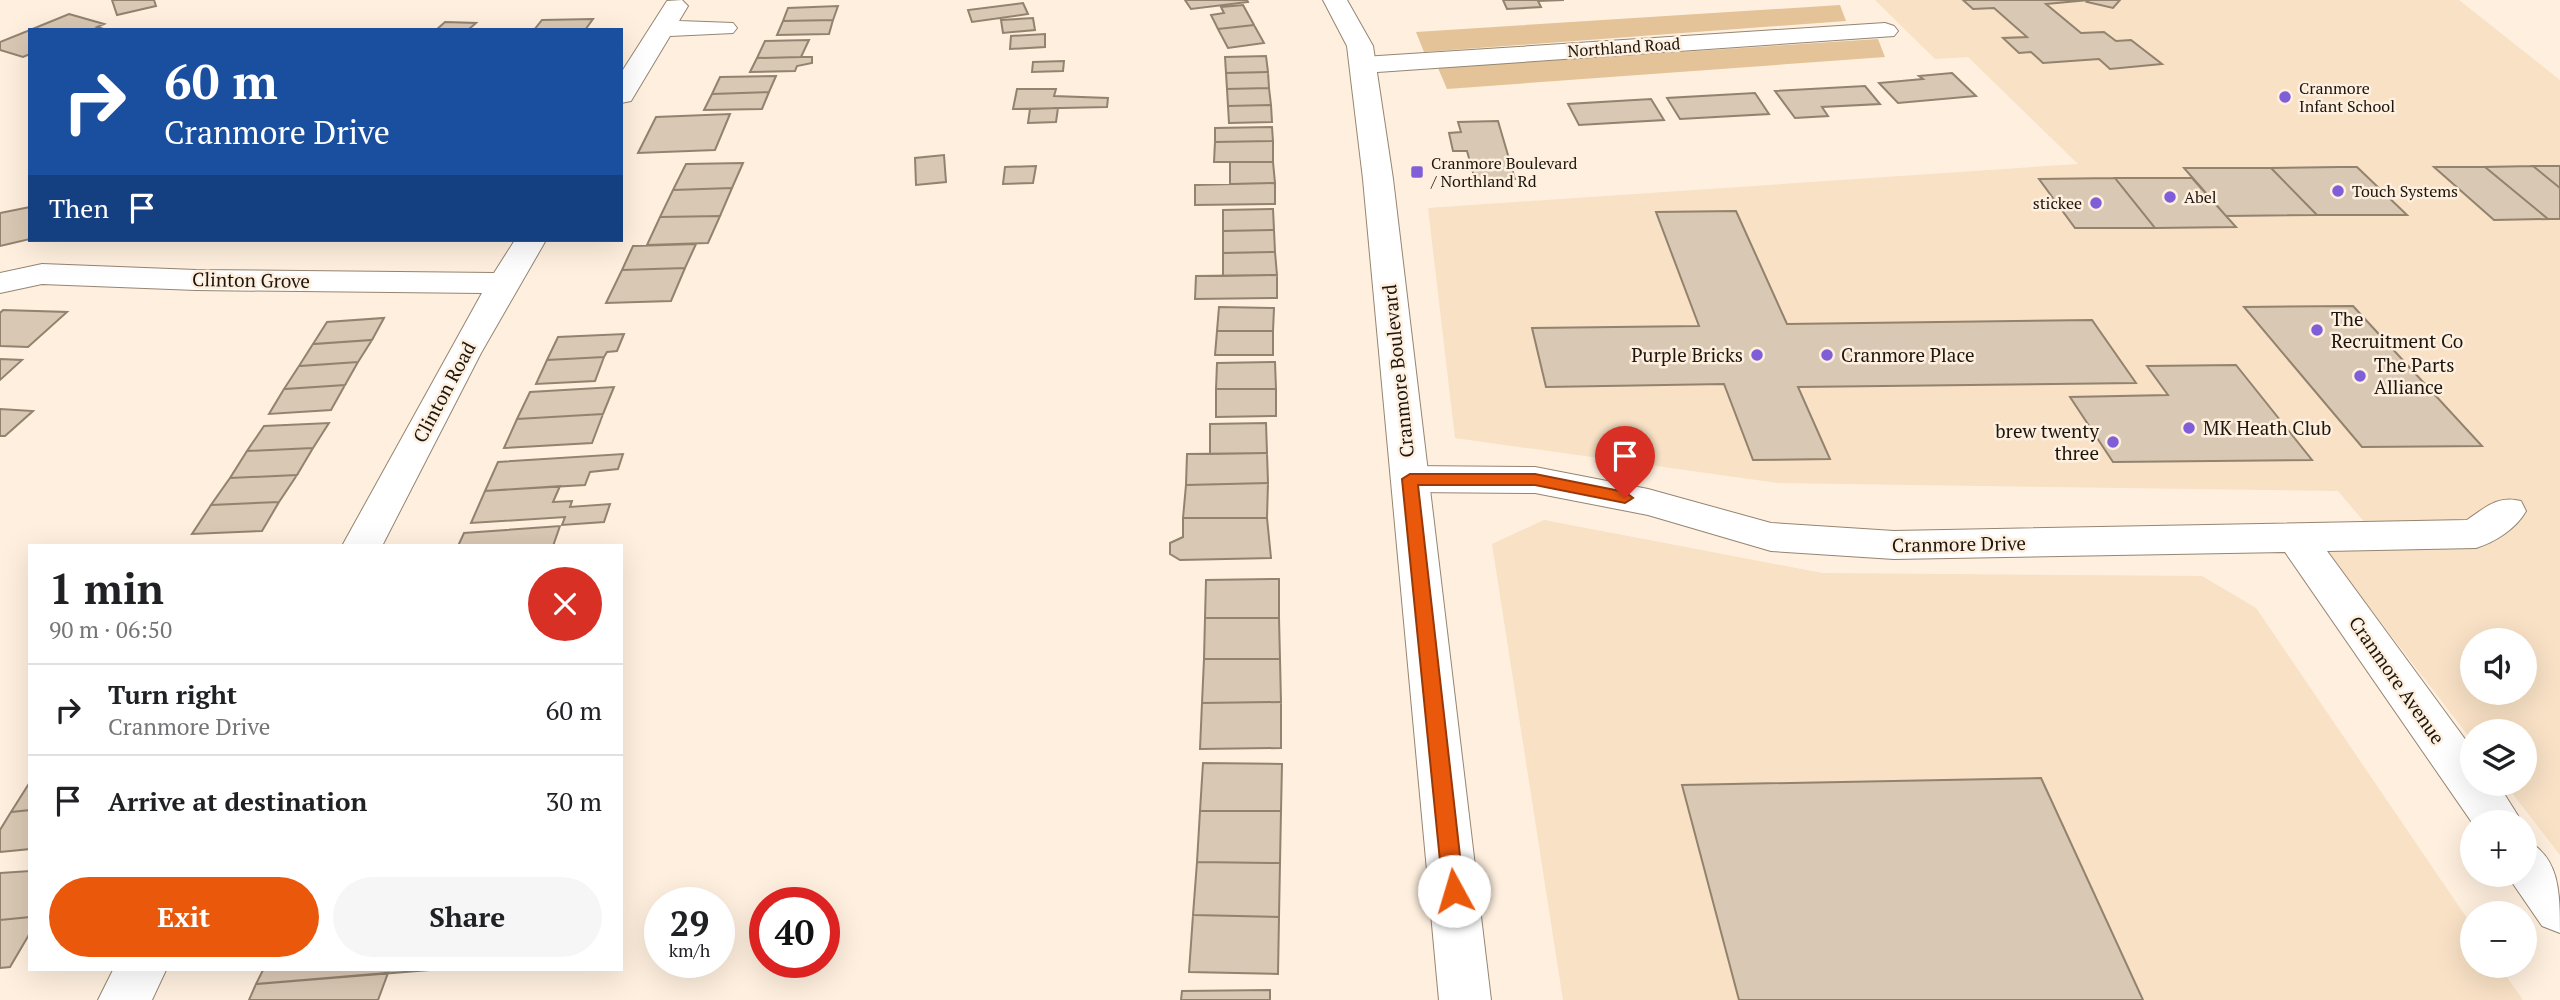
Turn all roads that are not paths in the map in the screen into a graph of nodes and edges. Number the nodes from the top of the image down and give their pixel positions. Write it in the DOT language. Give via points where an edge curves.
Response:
graph roads {
  1 [pos="1335,0"];
  2 [pos="676,6"];
  3 [pos="1867,12"];
  4 [pos="724,28"];
  5 [pos="663,29"];
  6 [pos="1363,65"];
  7 [pos="623,92"];
  8 [pos="529,242"];
  9 [pos="0,283"];
  10 [pos="503,283"];
  11 [pos="1410,479"];
  12 [pos="2507,511"];
  13 [pos="2296,538"];
  14 [pos="363,544"];
  15 [pos="2489,810"];
  16 [pos="2537,878"];
  17 [pos="2560,910"];
  18 [pos="140,971"];
  19 [pos="124,1000"];
  20 [pos="1465,1000"];
  1 -- 6 [label="street, Cranmore Boulevard" via="1360,46"];
  2 -- 5 [label="street"];
  3 -- 6 [label="street, Northland Road" via="1893,38"];
  4 -- 5 [label="street"];
  5 -- 7 [label="street"];
  6 -- 11 [label="street, Cranmore Boulevard"];
  8 -- 10 [label="street, Clinton Road"];
  9 -- 10 [label="street, Clinton Grove" via="42,274"];
  10 -- 14 [label="street, Clinton Road"];
  11 -- 13 [label="street, Cranmore Drive" via="1535,480 1648,502 1771,537 1880,545"];
  11 -- 20 [label="street, Cranmore Boulevard"];
  12 -- 13 [label="street, Cranmore Drive" via="2476,534"];
  13 -- 15 [label="street, Cranmore Avenue"];
  16 -- 17 [label="street"];
  18 -- 19 [label="street"];
}
